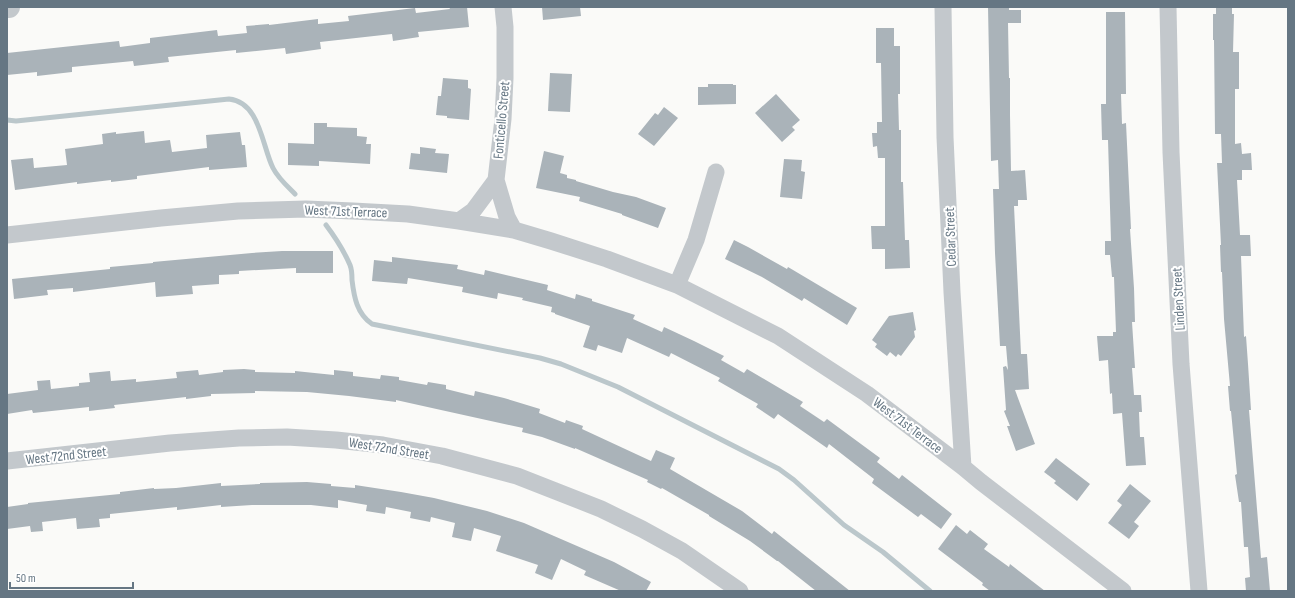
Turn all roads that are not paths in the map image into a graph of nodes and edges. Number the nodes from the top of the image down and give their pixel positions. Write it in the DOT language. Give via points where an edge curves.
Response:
graph roads {
  1 [pos="503,7"];
  2 [pos="943,7"];
  3 [pos="1168,7"];
  4 [pos="716,172"];
  5 [pos="496,180"];
  6 [pos="459,221"];
  7 [pos="514,230"];
  8 [pos="7,235"];
  9 [pos="677,285"];
  10 [pos="7,461"];
  11 [pos="963,466"];
  12 [pos="740,591"];
  13 [pos="1123,591"];
  14 [pos="1199,591"];
  1 -- 5 [label="street, Fonticello Street" via="505,78"];
  2 -- 11 [label="street, Cedar Street" via="945,137"];
  3 -- 14 [label="street, Linden Street" via="1171,152 1181,364"];
  4 -- 9 [label="street" via="696,240"];
  5 -- 6 [label="street" via="472,211"];
  5 -- 7 [label="street, Fonticello Street" via="507,217"];
  6 -- 7 [label="street, West 71st Terrace"];
  6 -- 8 [label="street, West 71st Terrace" via="408,214 353,211 238,211"];
  7 -- 9 [label="street, West 71st Terrace" via="551,240"];
  9 -- 11 [label="street, West 71st Terrace" via="778,336 867,394"];
  10 -- 12 [label="street, West 72nd Street" via="239,438 336,440 442,456 517,476 601,509 682,552"];
  11 -- 13 [label="street, West 71st Terrace"];
}
